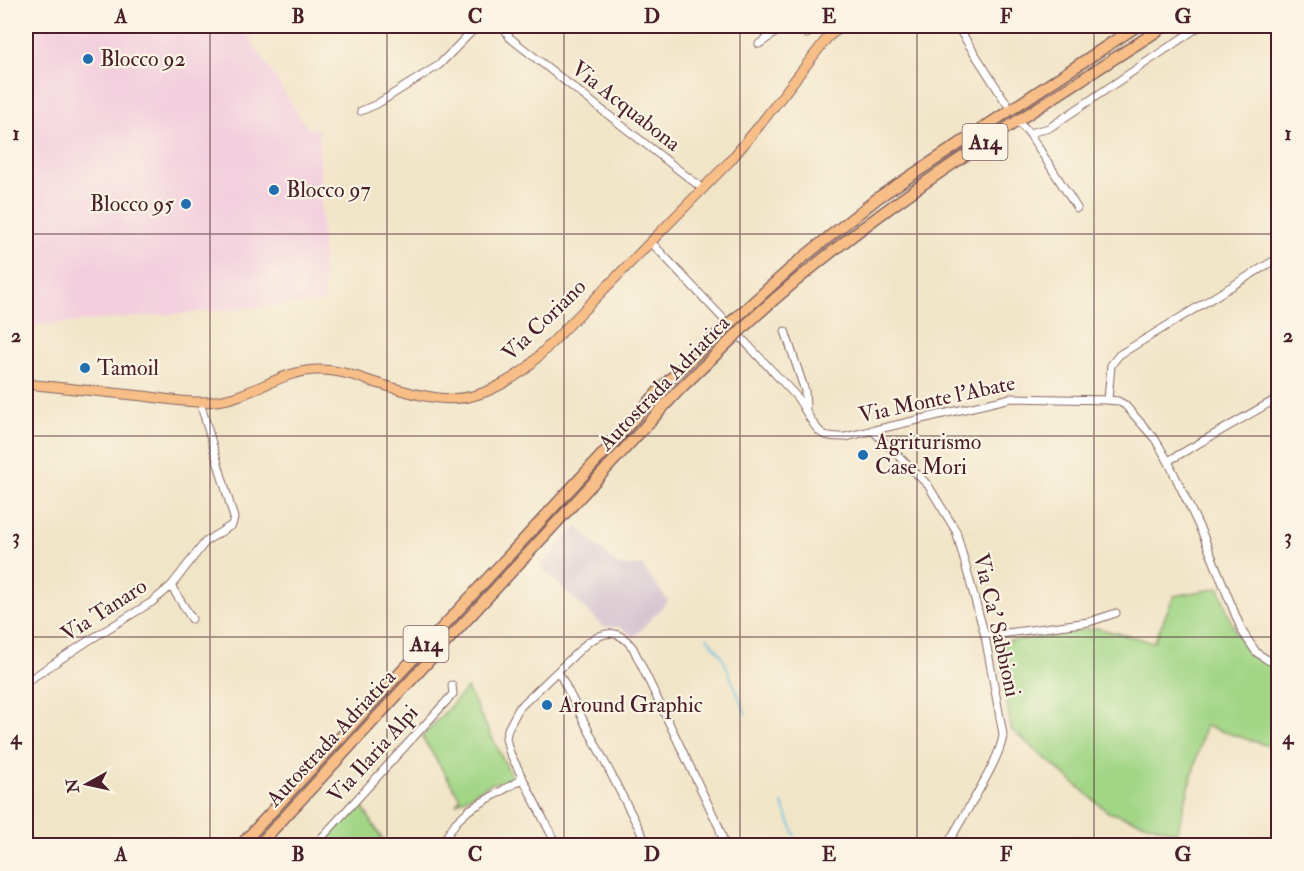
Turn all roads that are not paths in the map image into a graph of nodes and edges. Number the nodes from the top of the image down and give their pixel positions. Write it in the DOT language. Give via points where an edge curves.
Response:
graph roads {
  1 [pos="477,26"];
  2 [pos="503,26"];
  3 [pos="785,26"];
  4 [pos="800,26"];
  5 [pos="842,26"];
  6 [pos="957,26"];
  7 [pos="1137,26"];
  8 [pos="1165,26"];
  9 [pos="1200,26"];
  10 [pos="807,34"];
  11 [pos="759,44"];
  12 [pos="1007,104"];
  13 [pos="361,111"];
  14 [pos="1022,125"];
  15 [pos="1029,133"];
  16 [pos="703,189"];
  17 [pos="1077,208"];
  18 [pos="651,242"];
  19 [pos="1278,258"];
  20 [pos="785,331"];
  21 [pos="26,384"];
  22 [pos="1278,398"];
  23 [pos="1108,400"];
  24 [pos="200,402"];
  25 [pos="806,409"];
  26 [pos="872,430"];
  27 [pos="1168,461"];
  28 [pos="171,586"];
  29 [pos="1116,614"];
  30 [pos="192,619"];
  31 [pos="985,636"];
  32 [pos="1278,665"];
  33 [pos="558,671"];
  34 [pos="26,682"];
  35 [pos="452,685"];
  36 [pos="522,779"];
  37 [pos="240,846"];
  38 [pos="258,846"];
  39 [pos="314,846"];
  40 [pos="440,846"];
  41 [pos="557,846"];
  42 [pos="648,846"];
  43 [pos="725,846"];
  44 [pos="947,846"];
  1 -- 13 [label="street" via="439,64"];
  2 -- 16 [label="street, Via Acquabona" via="510,38"];
  3 -- 11 [label="street"];
  4 -- 10 [label="street"];
  5 -- 16 [label="main road, Via Coriano" via="828,37 759,126"];
  6 -- 12 [label="street"];
  7 -- 37 [label="highway, Autostrada Adriatica / A14, bridge" via="879,196 723,328 662,387"];
  8 -- 38 [label="highway, Autostrada Adriatica / A14, bridge" via="878,215 747,324 679,390"];
  9 -- 15 [label="street" via="1049,128"];
  14 -- 15 [label="street"];
  15 -- 17 [label="street"];
  16 -- 18 [label="main road, Via Coriano"];
  18 -- 24 [label="main road, Via Coriano" via="527,368 478,396 438,398 343,372 319,370 294,374 237,396"];
  18 -- 25 [label="street, Via Monte l'Abate"];
  19 -- 23 [label="street" via="1119,355 1111,365"];
  20 -- 25 [label="street, Via Monte l'Abate" via="805,391"];
  21 -- 24 [label="main road, Via Coriano"];
  22 -- 27 [label="street"];
  23 -- 26 [label="street, Via Monte l'Abate" via="1011,398"];
  23 -- 27 [label="street" via="1118,401 1133,412"];
  24 -- 28 [label="street, Via Tanaro" via="234,518 232,525 206,541"];
  25 -- 26 [label="street, Via Monte l'Abate" via="815,428 824,435 845,437"];
  26 -- 31 [label="street, Via Ca' Sabbioni" via="928,485 956,531"];
  27 -- 32 [label="street" via="1242,631 1256,652"];
  28 -- 30 [label="street, Via Tanaro"];
  28 -- 34 [label="street, Via Tanaro"];
  29 -- 31 [label="street" via="1089,622"];
  31 -- 44 [label="street, Via Ca' Sabbioni" via="1002,742"];
  33 -- 36 [label="street" via="519,708 508,729 509,751"];
  33 -- 42 [label="street"];
  33 -- 43 [label="street" via="597,636 612,633 627,639"];
  35 -- 39 [label="street, Via Ilaria Alpi" via="453,694"];
  36 -- 40 [label="street" via="469,810"];
  36 -- 41 [label="street"];
}
